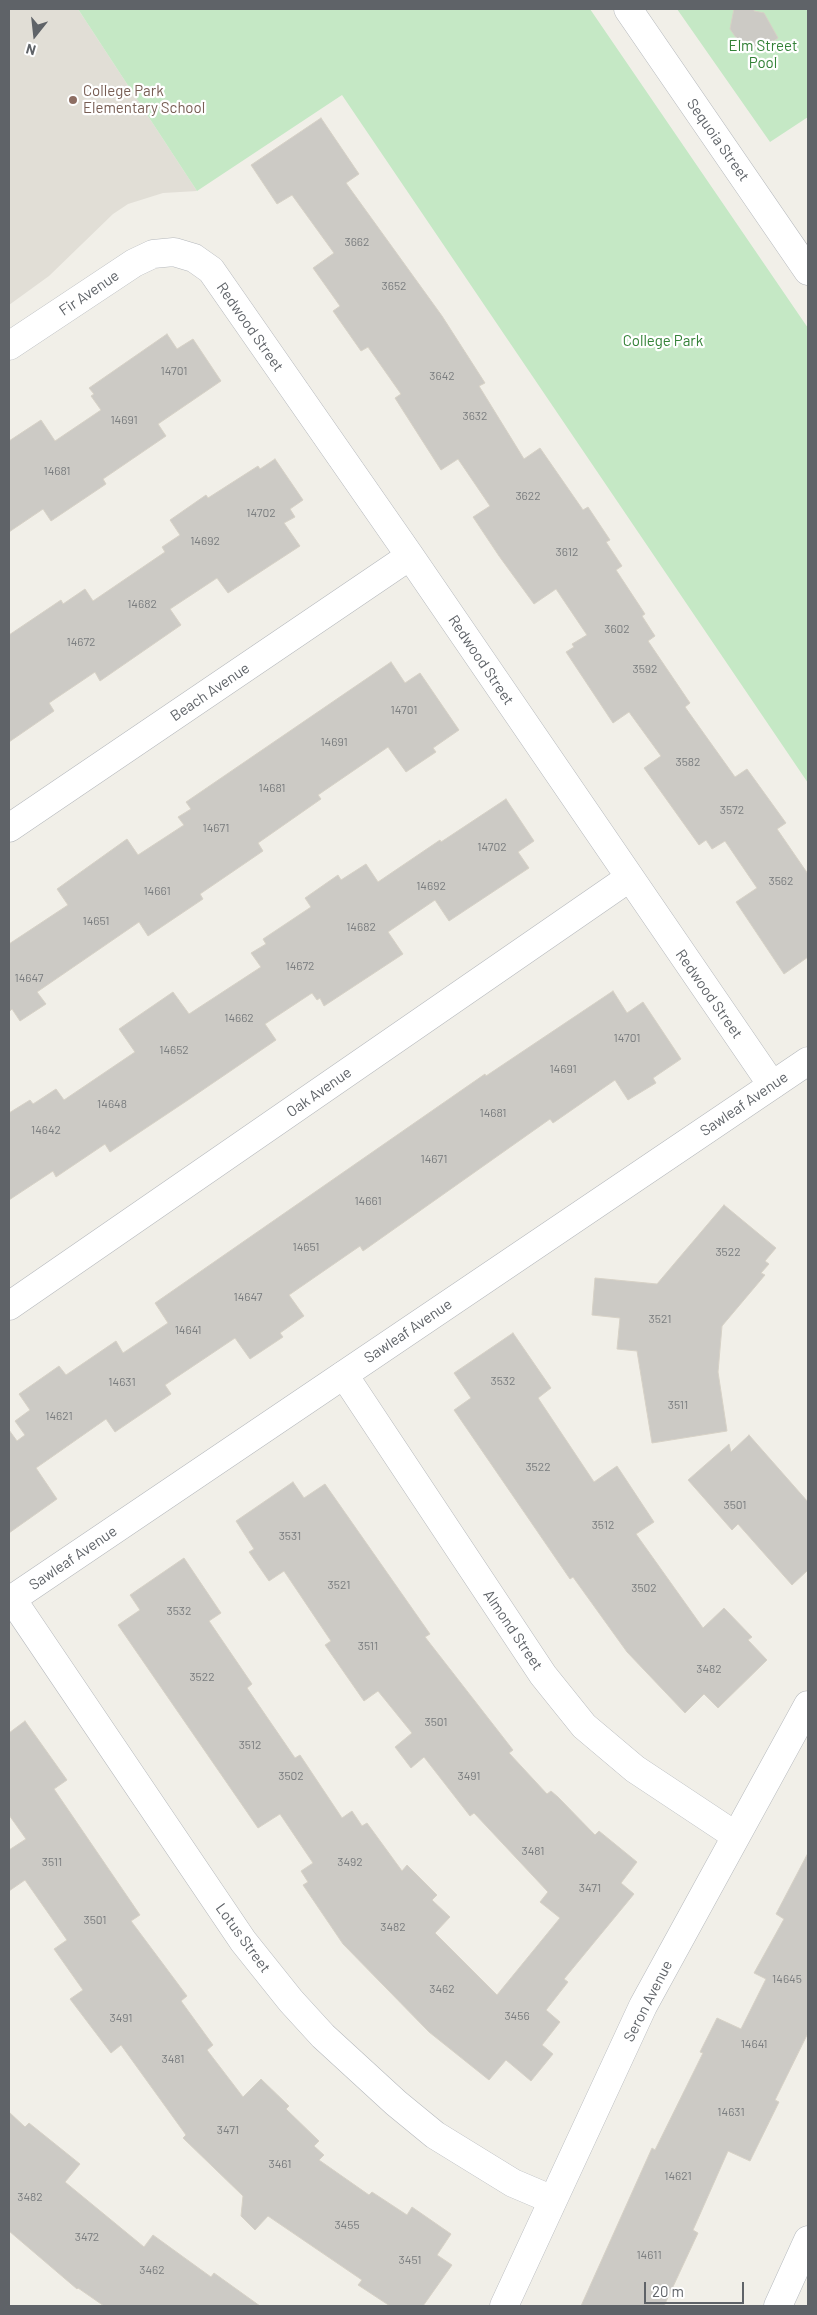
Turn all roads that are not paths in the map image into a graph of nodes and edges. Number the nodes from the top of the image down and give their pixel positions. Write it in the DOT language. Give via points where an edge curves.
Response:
graph roads {
  1 [pos="628,9"];
  2 [pos="174,252"];
  3 [pos="808,271"];
  4 [pos="9,346"];
  5 [pos="410,556"];
  6 [pos="9,828"];
  7 [pos="628,878"];
  8 [pos="808,1062"];
  9 [pos="772,1085"];
  10 [pos="9,1306"];
  11 [pos="344,1375"];
  12 [pos="10,1600"];
  13 [pos="808,1705"];
  14 [pos="736,1836"];
  15 [pos="552,2200"];
  16 [pos="808,2240"];
  17 [pos="504,2306"];
  18 [pos="778,2306"];
  1 -- 3 [label="street, Sequoia Street"];
  2 -- 4 [label="street, Fir Avenue" via="153,254 134,263"];
  2 -- 5 [label="street, Redwood Street" via="194,258 211,270"];
  5 -- 6 [label="street, Beach Avenue"];
  5 -- 7 [label="street, Redwood Street"];
  7 -- 9 [label="street, Redwood Street"];
  7 -- 10 [label="street, Oak Avenue"];
  8 -- 9 [label="street, Sawleaf Avenue"];
  9 -- 11 [label="street, Sawleaf Avenue"];
  11 -- 12 [label="street, Sawleaf Avenue"];
  11 -- 14 [label="street, Almond Street" via="544,1675 584,1726 635,1769"];
  12 -- 15 [label="street, Lotus Street" via="243,1941 291,2001 323,2036 435,2135 512,2183"];
  13 -- 14 [label="street, Seron Avenue"];
  14 -- 15 [label="street, Seron Avenue" via="643,2006"];
  15 -- 17 [label="street, Seron Avenue"];
  16 -- 18 [label="street"];
}
